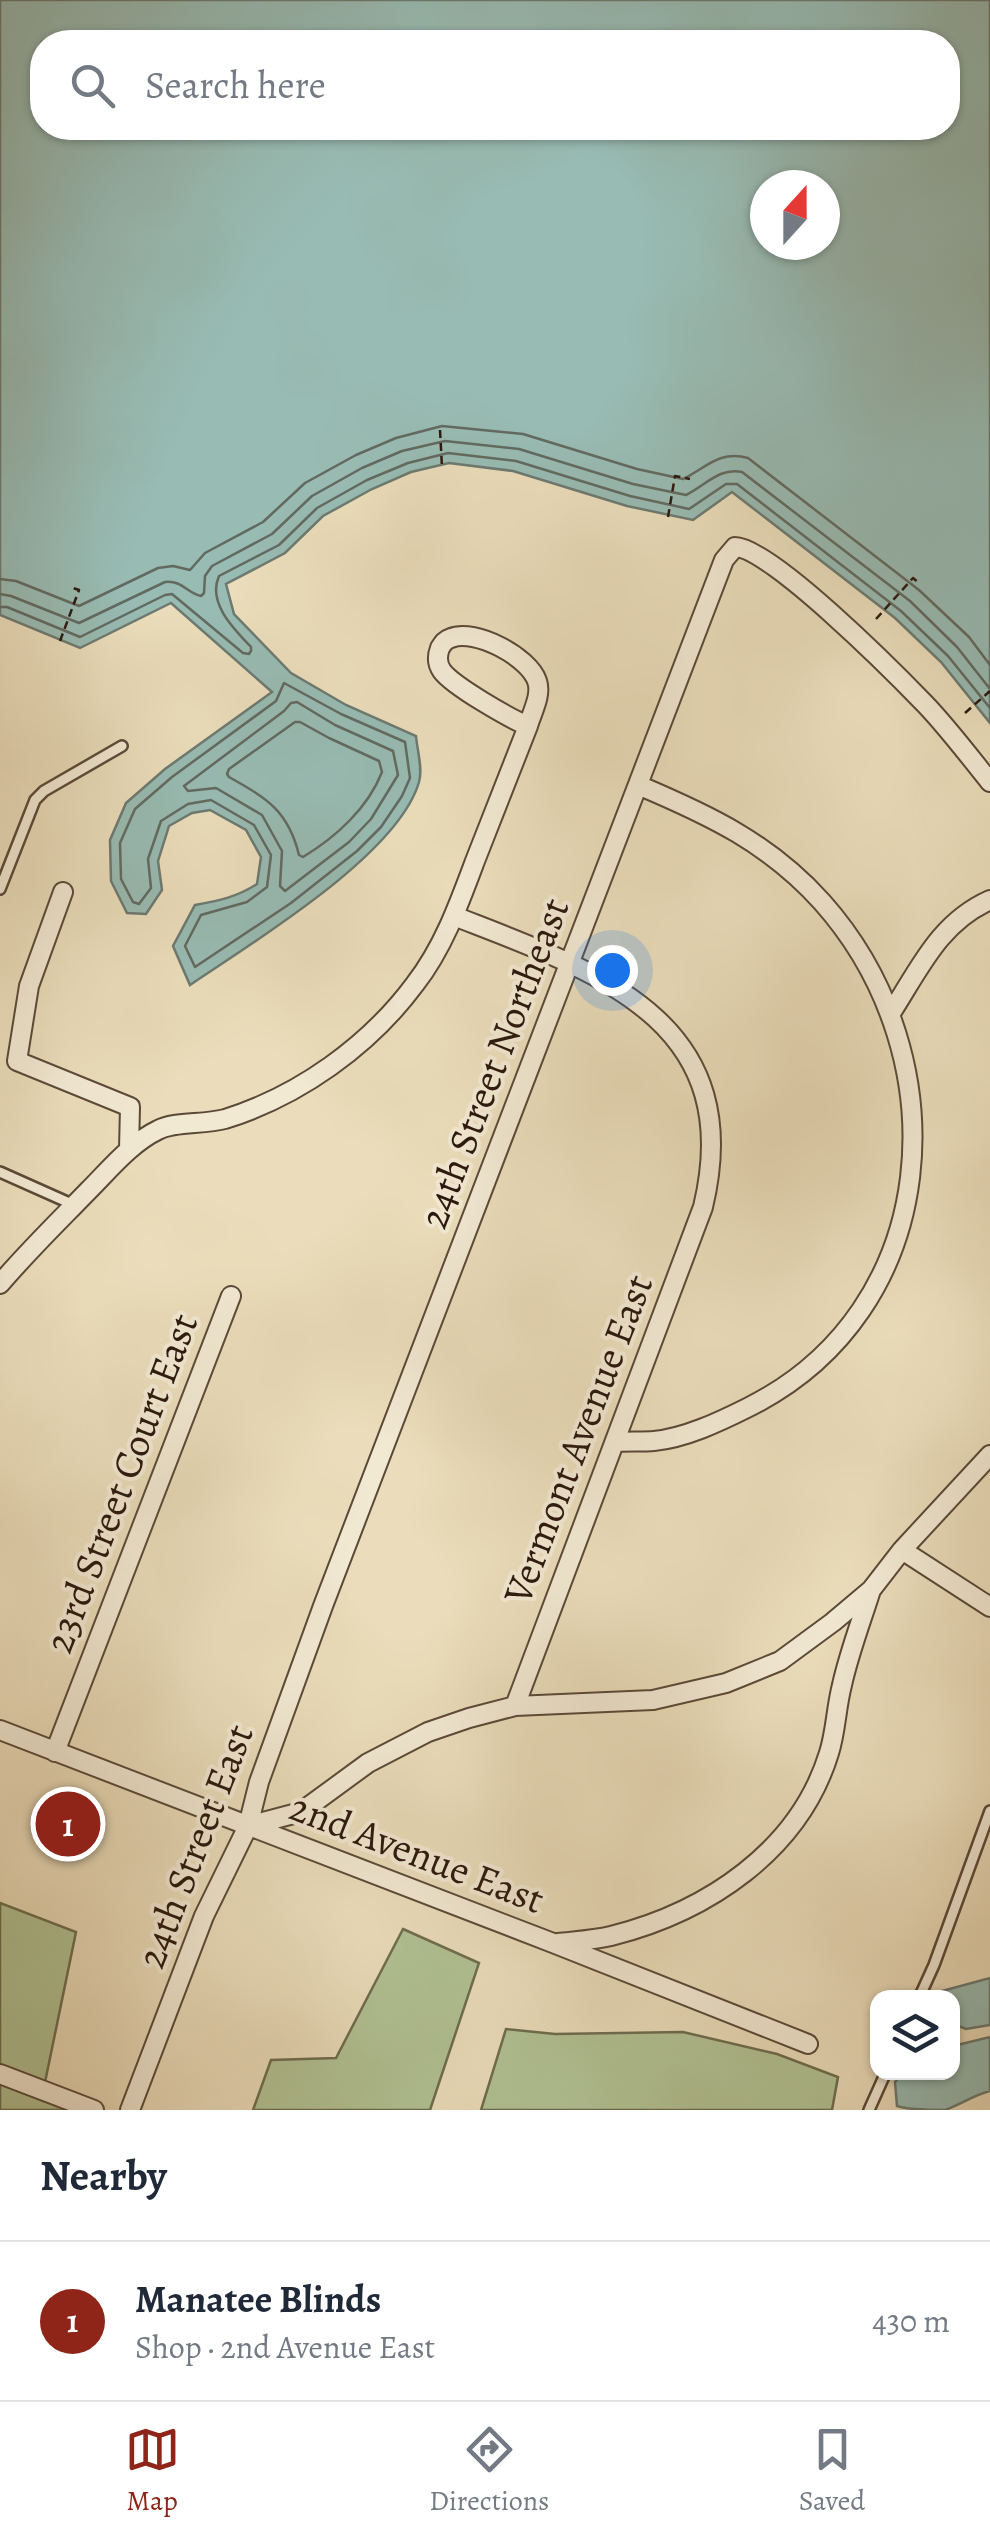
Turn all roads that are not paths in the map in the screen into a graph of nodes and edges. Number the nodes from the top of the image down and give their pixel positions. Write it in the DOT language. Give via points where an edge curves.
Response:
graph roads {
  1 [pos="528,726"];
  2 [pos="122,746"];
  3 [pos="990,782"];
  4 [pos="638,785"];
  5 [pos="0,889"];
  6 [pos="63,892"];
  7 [pos="990,900"];
  8 [pos="454,916"];
  9 [pos="570,964"];
  10 [pos="891,1012"];
  11 [pos="129,1150"];
  12 [pos="0,1172"];
  13 [pos="74,1205"];
  14 [pos="0,1284"];
  15 [pos="231,1296"];
  16 [pos="616,1442"];
  17 [pos="990,1455"];
  18 [pos="902,1550"];
  19 [pos="871,1590"];
  20 [pos="985,1604"];
  21 [pos="323,1606"];
  22 [pos="515,1706"];
  23 [pos="0,1730"];
  24 [pos="55,1752"];
  25 [pos="990,1812"];
  26 [pos="248,1826"];
  27 [pos="553,1943"];
  28 [pos="923,1990"];
  29 [pos="808,2044"];
  30 [pos="0,2074"];
  31 [pos="883,2080"];
  32 [pos="94,2110"];
  33 [pos="130,2110"];
  34 [pos="870,2110"];
  1 -- 1 [label="street" via="446,675 439,664 442,644 454,637 488,642 528,666 539,690"];
  1 -- 8 [label="street"];
  2 -- 5 [label="lane" via="35,800"];
  3 -- 4 [label="street, 24th Street Northeast" via="928,706 840,621 753,551 734,547"];
  4 -- 9 [label="street, 24th Street Northeast"];
  4 -- 10 [label="street" via="720,821 787,867 844,932"];
  6 -- 11 [label="street" via="29,986 17,1061 130,1107"];
  7 -- 10 [label="street" via="942,933"];
  8 -- 9 [label="street, Vermont Avenue East"];
  8 -- 11 [label="street" via="400,1002 314,1077 244,1113 156,1130"];
  9 -- 16 [label="street, Vermont Avenue East" via="660,1021 694,1072 711,1128 702,1207"];
  9 -- 21 [label="street, 24th Street Northeast"];
  10 -- 16 [label="street" via="912,1108 912,1168 900,1231 868,1299 808,1369 760,1402 681,1434"];
  11 -- 13 [label="street"];
  12 -- 13 [label="lane"];
  13 -- 14 [label="street"];
  15 -- 24 [label="street, 23rd Street Court East"];
  16 -- 22 [label="street, Vermont Avenue East"];
  17 -- 18 [label="street"];
  18 -- 19 [label="street"];
  18 -- 20 [label="street"];
  19 -- 22 [label="street" via="780,1661 726,1683 653,1700"];
  19 -- 27 [label="street" via="828,1754 814,1787 764,1858 722,1890 662,1920 609,1937"];
  21 -- 26 [label="street, 24th Street East"];
  22 -- 26 [label="street" via="428,1732 368,1763 301,1812"];
  23 -- 24 [label="street, 2nd Avenue East"];
  24 -- 26 [label="street, 2nd Avenue East"];
  25 -- 28 [label="lane"];
  26 -- 27 [label="street, 2nd Avenue East"];
  26 -- 33 [label="street, 24th Street East" via="204,1916"];
  27 -- 29 [label="street, 2nd Avenue East"];
  30 -- 32 [label="street"];
  31 -- 34 [label="lane"];
}
